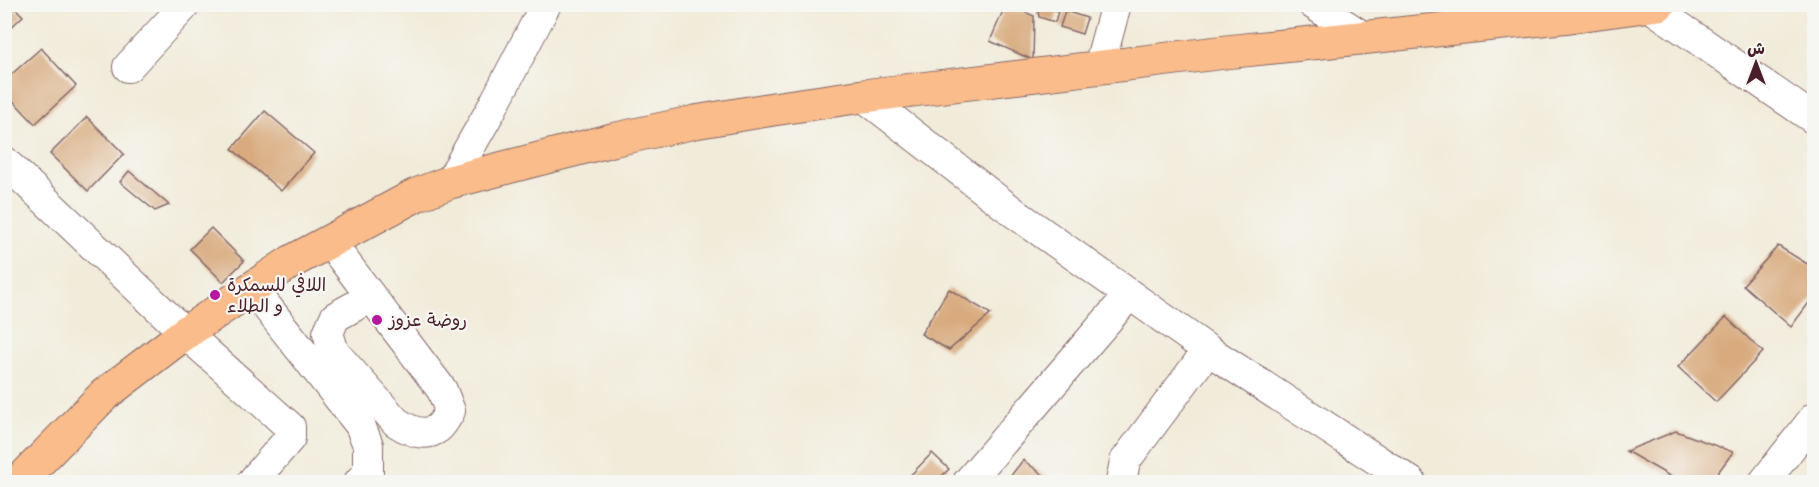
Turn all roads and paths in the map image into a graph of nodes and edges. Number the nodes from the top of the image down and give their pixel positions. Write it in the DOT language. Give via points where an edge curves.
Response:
graph roads {
  1 [pos="186,4"];
  2 [pos="546,4"];
  3 [pos="1116,4"];
  4 [pos="1313,4"];
  5 [pos="1654,5"];
  6 [pos="1573,10"];
  7 [pos="1365,38"];
  8 [pos="128,67"];
  9 [pos="1099,67"];
  10 [pos="862,96"];
  11 [pos="1815,119"];
  12 [pos="4,161"];
  13 [pos="450,182"];
  14 [pos="329,241"];
  15 [pos="252,288"];
  16 [pos="1129,295"];
  17 [pos="371,297"];
  18 [pos="185,333"];
  19 [pos="1208,350"];
  20 [pos="1815,418"];
  21 [pos="1118,475"];
  22 [pos="19,483"];
  23 [pos="252,483"];
  24 [pos="359,483"];
  25 [pos="968,483"];
  26 [pos="1411,483"];
  27 [pos="1764,483"];
  1 -- 8 [label="street"];
  2 -- 13 [label="street"];
  3 -- 9 [label="street"];
  4 -- 7 [label="street"];
  5 -- 6 [label="main road"];
  5 -- 11 [label="street"];
  6 -- 7 [label="main road"];
  7 -- 9 [label="main road"];
  9 -- 10 [label="main road"];
  10 -- 13 [label="main road" via="695,122"];
  10 -- 16 [label="street"];
  12 -- 18 [label="street"];
  13 -- 14 [label="main road" via="416,195"];
  14 -- 15 [label="main road"];
  14 -- 17 [label="street"];
  15 -- 18 [label="main road"];
  15 -- 24 [label="street" via="360,425 368,445 368,472"];
  16 -- 19 [label="street"];
  16 -- 25 [label="street"];
  17 -- 17 [label="street" via="442,390 450,411 438,428 424,433 408,430 396,422 334,352 328,333 335,317"];
  18 -- 22 [label="main road" via="104,395"];
  18 -- 23 [label="street" via="290,428 290,438"];
  19 -- 21 [label="street"];
  19 -- 26 [label="street"];
  20 -- 27 [label="street"];
}
